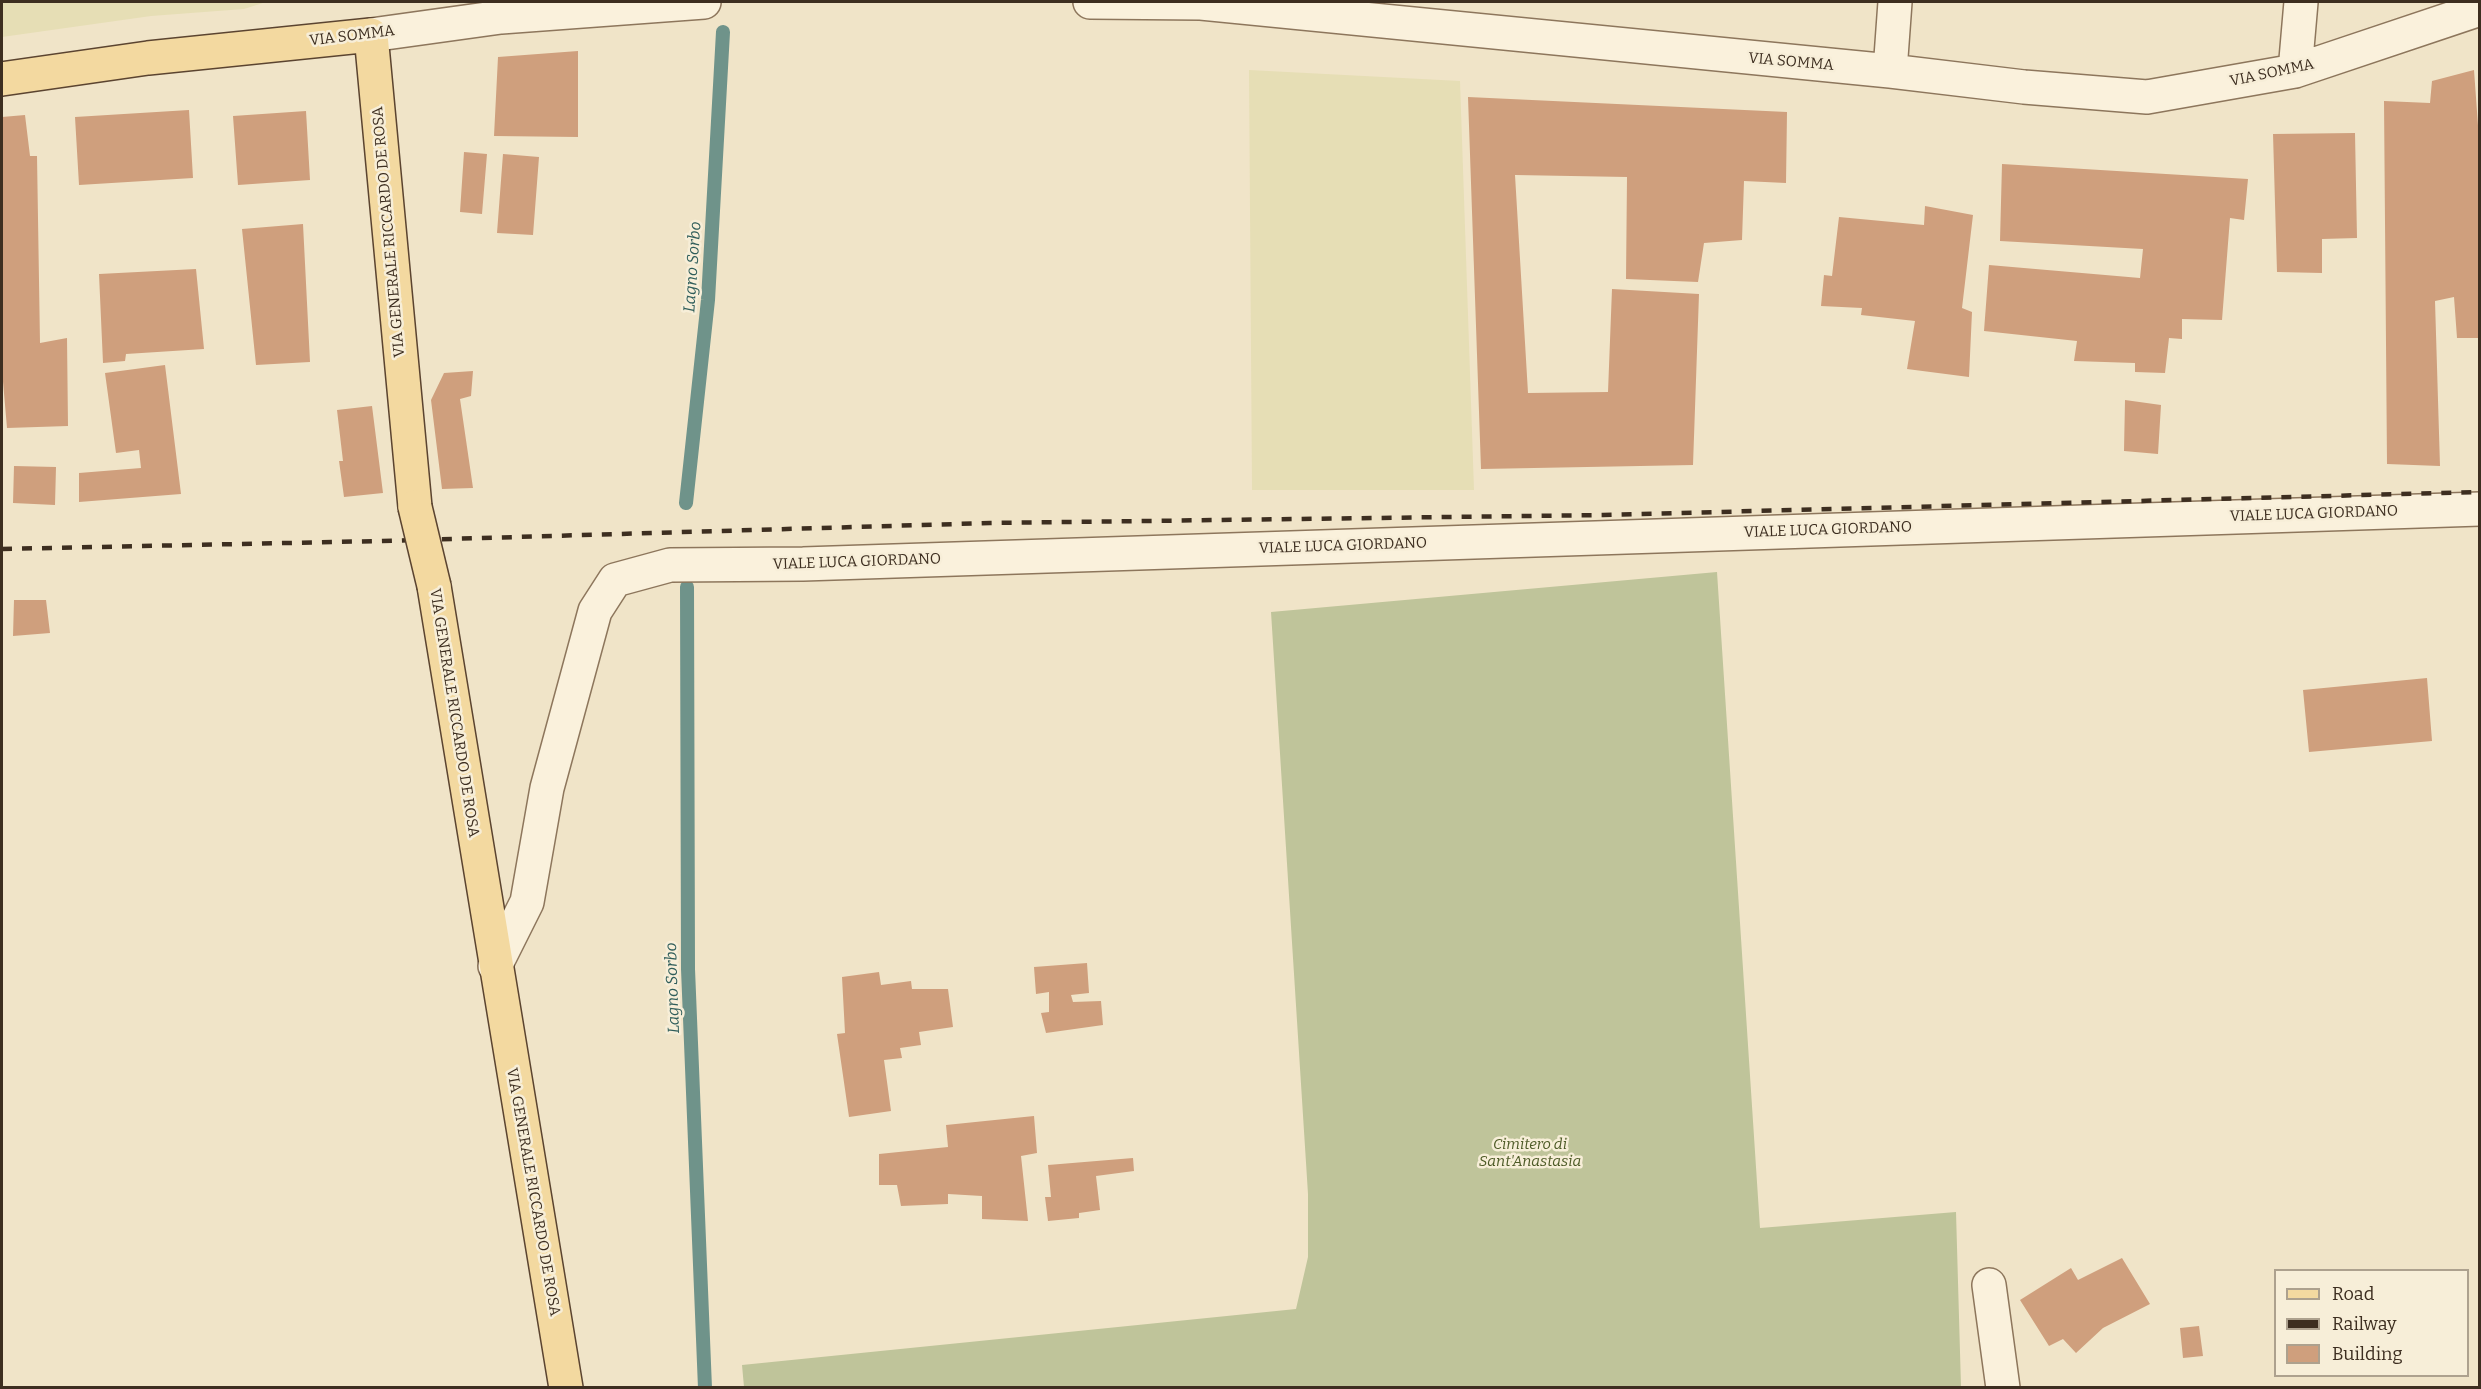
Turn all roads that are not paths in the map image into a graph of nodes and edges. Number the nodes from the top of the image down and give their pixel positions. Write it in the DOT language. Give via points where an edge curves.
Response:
graph roads {
  1 [pos="704,2"];
  2 [pos="1090,2"];
  3 [pos="1895,2"];
  4 [pos="2301,2"];
  5 [pos="2480,9"];
  6 [pos="371,35"];
  7 [pos="1890,71"];
  8 [pos="2295,71"];
  9 [pos="2,79"];
  10 [pos="2480,509"];
  11 [pos="495,966"];
  12 [pos="1989,1285"];
  13 [pos="566,1388"];
  14 [pos="2003,1388"];
  1 -- 6 [label="street, VIA SOMMA" via="501,17"];
  2 -- 7 [label="street, VIA SOMMA" via="1201,3"];
  3 -- 7 [label="street"];
  4 -- 8 [label="street"];
  5 -- 8 [label="street, VIA SOMMA"];
  6 -- 9 [label="main road, VIA SOMMA" via="148,58"];
  6 -- 11 [label="main road, VIA GENERALE RICCARDO DE ROSA, bridge" via="415,507 434,586"];
  7 -- 8 [label="street, VIA SOMMA" via="2147,97"];
  10 -- 11 [label="street, VIALE LUCA GIORDANO" via="815,564 670,565 615,580 595,611 547,788 526,902"];
  11 -- 13 [label="main road, VIA GENERALE RICCARDO DE ROSA"];
  12 -- 14 [label="street"];
}
